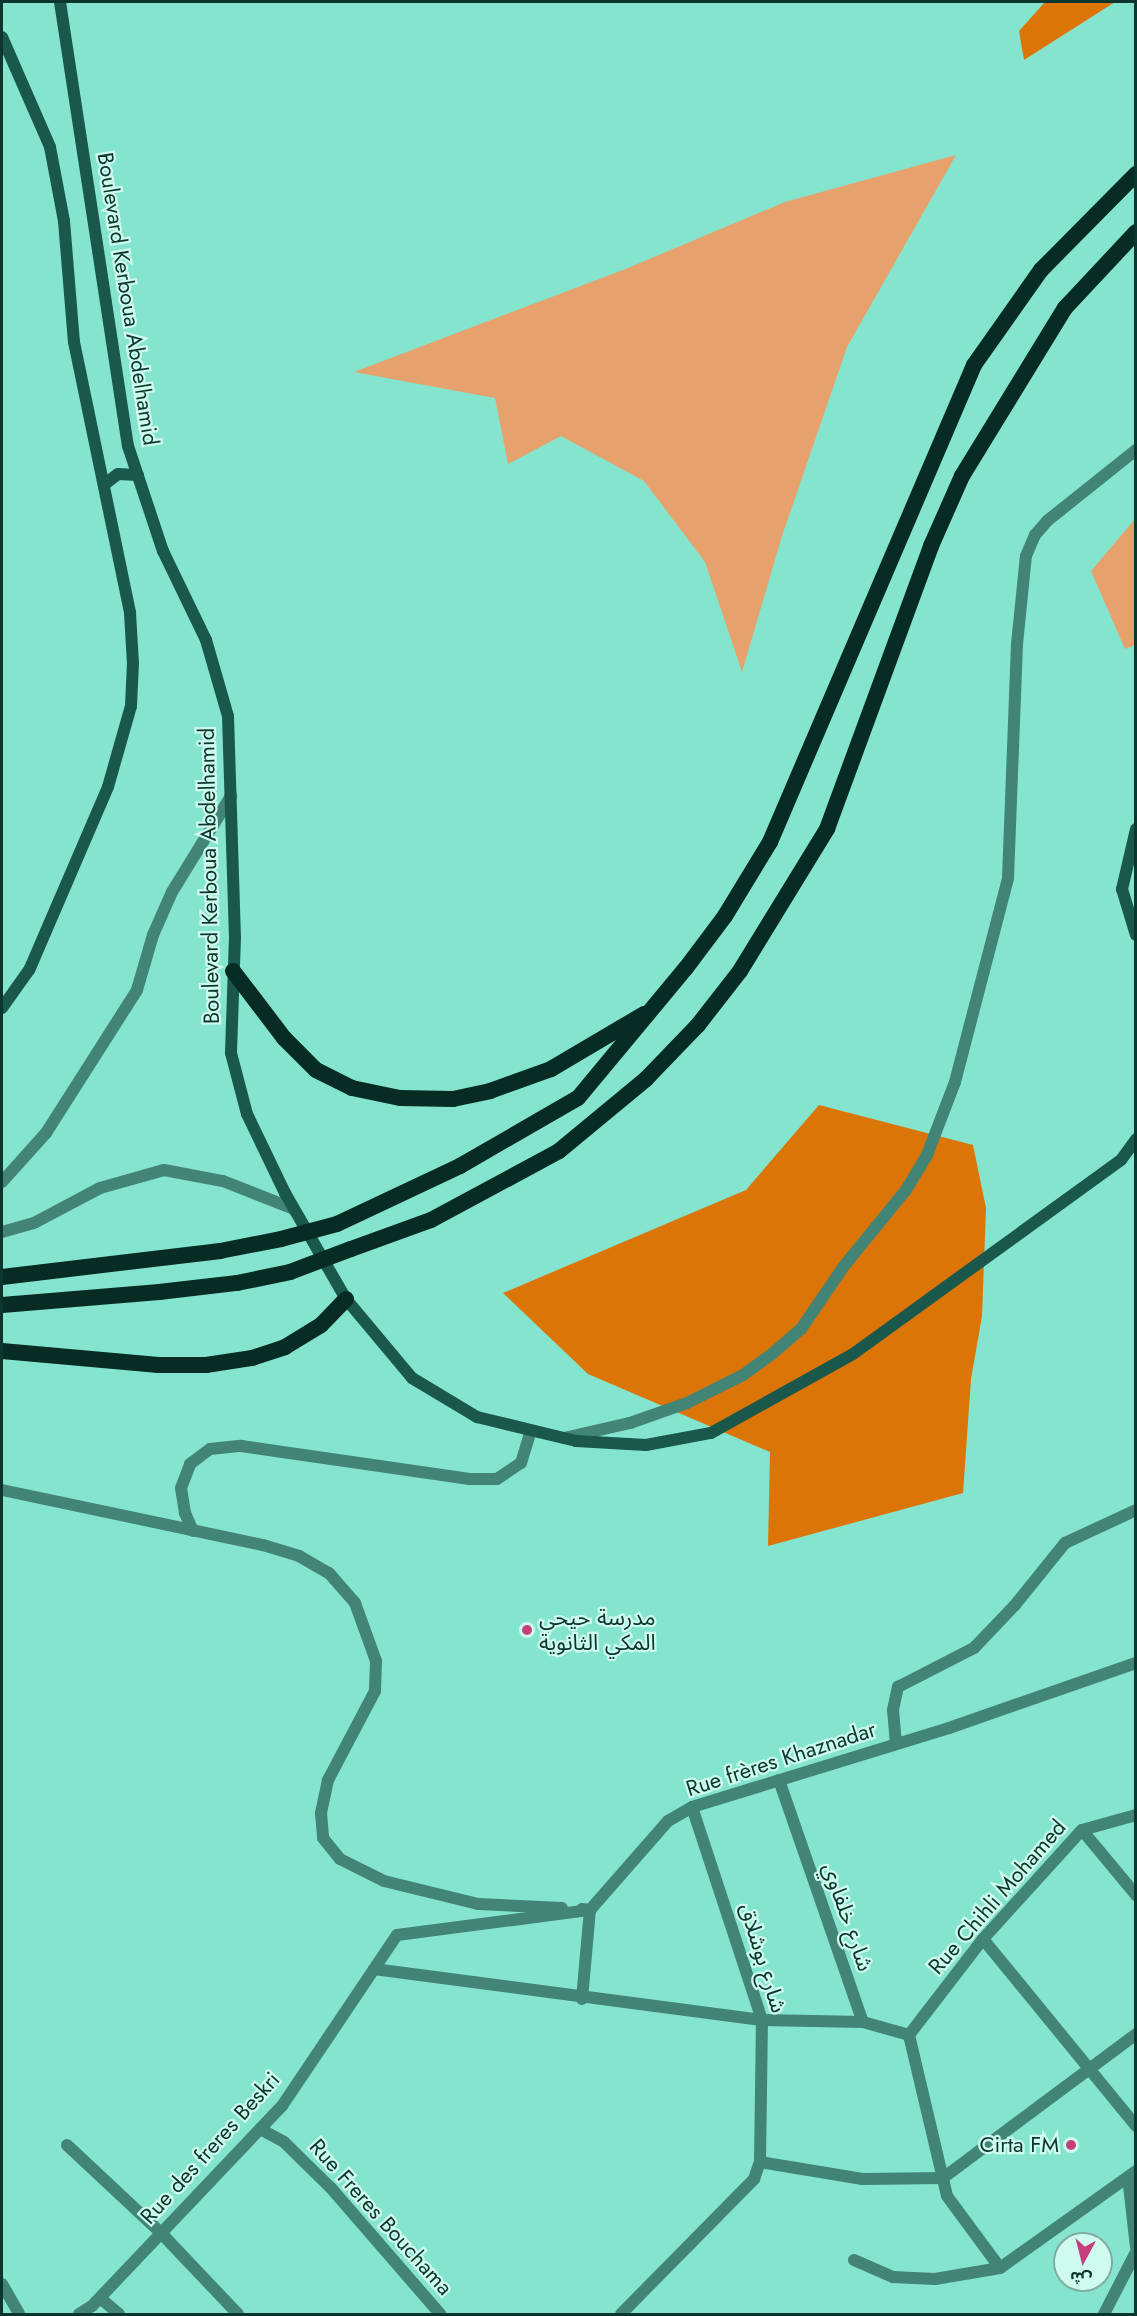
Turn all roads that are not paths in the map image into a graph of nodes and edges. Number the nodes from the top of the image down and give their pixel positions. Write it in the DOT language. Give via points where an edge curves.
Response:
graph roads {
  1 [pos="60,2"];
  2 [pos="2,37"];
  3 [pos="1136,174"];
  4 [pos="1136,232"];
  5 [pos="1136,450"];
  6 [pos="138,476"];
  7 [pos="105,484"];
  8 [pos="231,796"];
  9 [pos="1136,829"];
  10 [pos="1136,935"];
  11 [pos="233,972"];
  12 [pos="2,1008"];
  13 [pos="655,1008"];
  14 [pos="1136,1139"];
  15 [pos="2,1182"];
  16 [pos="294,1209"];
  17 [pos="2,1232"];
  18 [pos="2,1277"];
  19 [pos="346,1299"];
  20 [pos="2,1305"];
  21 [pos="2,1351"];
  22 [pos="531,1430"];
  23 [pos="564,1438"];
  24 [pos="2,1490"];
  25 [pos="1136,1510"];
  26 [pos="193,1531"];
  27 [pos="1136,1663"];
  28 [pos="896,1744"];
  29 [pos="779,1780"];
  30 [pos="692,1807"];
  31 [pos="1136,1815"];
  32 [pos="1082,1830"];
  33 [pos="1136,1895"];
  34 [pos="590,1910"];
  35 [pos="983,1939"];
  36 [pos="374,1969"];
  37 [pos="582,1999"];
  38 [pos="762,2020"];
  39 [pos="863,2022"];
  40 [pos="1136,2034"];
  41 [pos="909,2035"];
  42 [pos="1091,2067"];
  43 [pos="1136,2126"];
  44 [pos="260,2129"];
  45 [pos="67,2145"];
  46 [pos="760,2162"];
  47 [pos="1132,2174"];
  48 [pos="943,2178"];
  49 [pos="161,2234"];
  50 [pos="1136,2247"];
  51 [pos="1136,2252"];
  52 [pos="854,2260"];
  53 [pos="1000,2268"];
  54 [pos="2,2284"];
  55 [pos="100,2298"];
  56 [pos="19,2314"];
  57 [pos="79,2314"];
  58 [pos="119,2314"];
  59 [pos="238,2314"];
  60 [pos="440,2314"];
  61 [pos="621,2314"];
  62 [pos="1104,2314"];
  1 -- 6 [label="main road, Boulevard Kerboua Abdelhamid" via="116,382"];
  2 -- 7 [label="main road" via="50,147 64,221 74,342"];
  3 -- 13 [label="highway" via="1041,270 974,365 770,843 725,916"];
  4 -- 20 [label="highway, bridge" via="1065,308 962,476 931,546 827,829 740,971 698,1025 646,1079 559,1151 431,1220 290,1272 182,1290"];
  5 -- 23 [label="street" via="1047,521 1026,556 1017,644 1008,878 955,1082 927,1155 906,1190 844,1266 801,1329 772,1354 743,1375 687,1403 630,1423"];
  6 -- 7 [label="main road" via="132,472 118,474"];
  6 -- 8 [label="main road, Boulevard Kerboua Abdelhamid" via="164,551 206,640 228,716"];
  7 -- 12 [label="main road" via="130,613 131,706 104,798 29,970"];
  8 -- 11 [label="main road, Boulevard Kerboua Abdelhamid"];
  8 -- 15 [label="street" via="172,892 153,935 137,990 46,1133"];
  9 -- 10 [label="main road" via="1128,847 1122,890"];
  11 -- 13 [label="highway" via="284,1038 316,1070 352,1088 400,1098 453,1099 490,1091 551,1069"];
  11 -- 16 [label="main road, Boulevard Kerboua Abdelhamid" via="231,1053 247,1114"];
  13 -- 18 [label="highway, bridge" via="578,1098 460,1166 337,1224 209,1253"];
  14 -- 23 [label="main road, Boulevard Kerboua Abdelhamid" via="1120,1160 853,1354 711,1433 646,1445"];
  16 -- 17 [label="street" via="223,1181 164,1170 100,1188 34,1223"];
  16 -- 19 [label="main road, Boulevard Kerboua Abdelhamid"];
  19 -- 21 [label="highway" via="321,1325 285,1347 252,1358 206,1365 123,1363"];
  19 -- 22 [label="main road, Boulevard Kerboua Abdelhamid" via="412,1378 477,1417"];
  22 -- 23 [label="main road, Boulevard Kerboua Abdelhamid"];
  22 -- 26 [label="street" via="521,1463 497,1479 470,1479 241,1446 210,1449 190,1464 181,1488"];
  24 -- 26 [label="street"];
  25 -- 28 [label="street" via="1065,1543 1016,1605 974,1648 898,1687 893,1710"];
  26 -- 34 [label="street" via="299,1556 329,1574 355,1603 369,1633 376,1661 375,1691 328,1780 321,1813 323,1838 340,1859 384,1881 478,1904"];
  27 -- 28 [label="street, Rue frères Khaznadar"];
  28 -- 29 [label="street, Rue frères Khaznadar"];
  29 -- 30 [label="street, Rue frères Khaznadar"];
  29 -- 39 [label="street, شارع خلفاوي"];
  30 -- 34 [label="street, Rue frères Khaznadar" via="668,1821"];
  30 -- 38 [label="street, شارع بوشلاق"];
  31 -- 32 [label="street, Rue Chihli Mohamed"];
  32 -- 33 [label="street"];
  32 -- 35 [label="street, Rue Chihli Mohamed"];
  34 -- 36 [label="street, Rue des freres Beskri" via="397,1935"];
  34 -- 37 [label="street"];
  35 -- 41 [label="street, Rue Chihli Mohamed"];
  35 -- 42 [label="street"];
  36 -- 37 [label="street"];
  36 -- 44 [label="street, Rue des freres Beskri" via="282,2106"];
  37 -- 38 [label="street"];
  38 -- 39 [label="street"];
  38 -- 46 [label="street, شارع بوشلاق"];
  39 -- 41 [label="street"];
  40 -- 42 [label="street"];
  41 -- 48 [label="street"];
  42 -- 43 [label="street"];
  42 -- 48 [label="street"];
  44 -- 49 [label="street, Rue des freres Beskri"];
  44 -- 60 [label="street, Rue Freres Bouchama" via="284,2142 331,2188"];
  45 -- 49 [label="street"];
  46 -- 48 [label="street" via="863,2179"];
  46 -- 61 [label="street" via="754,2179"];
  47 -- 50 [label="street"];
  47 -- 53 [label="street"];
  48 -- 53 [label="street" via="946,2196"];
  49 -- 55 [label="street, Rue des freres Beskri"];
  49 -- 59 [label="street"];
  51 -- 62 [label="street"];
  52 -- 53 [label="street" via="893,2277 935,2279"];
  54 -- 56 [label="street"];
  55 -- 57 [label="street, Rue des freres Beskri"];
  55 -- 58 [label="street"];
}
